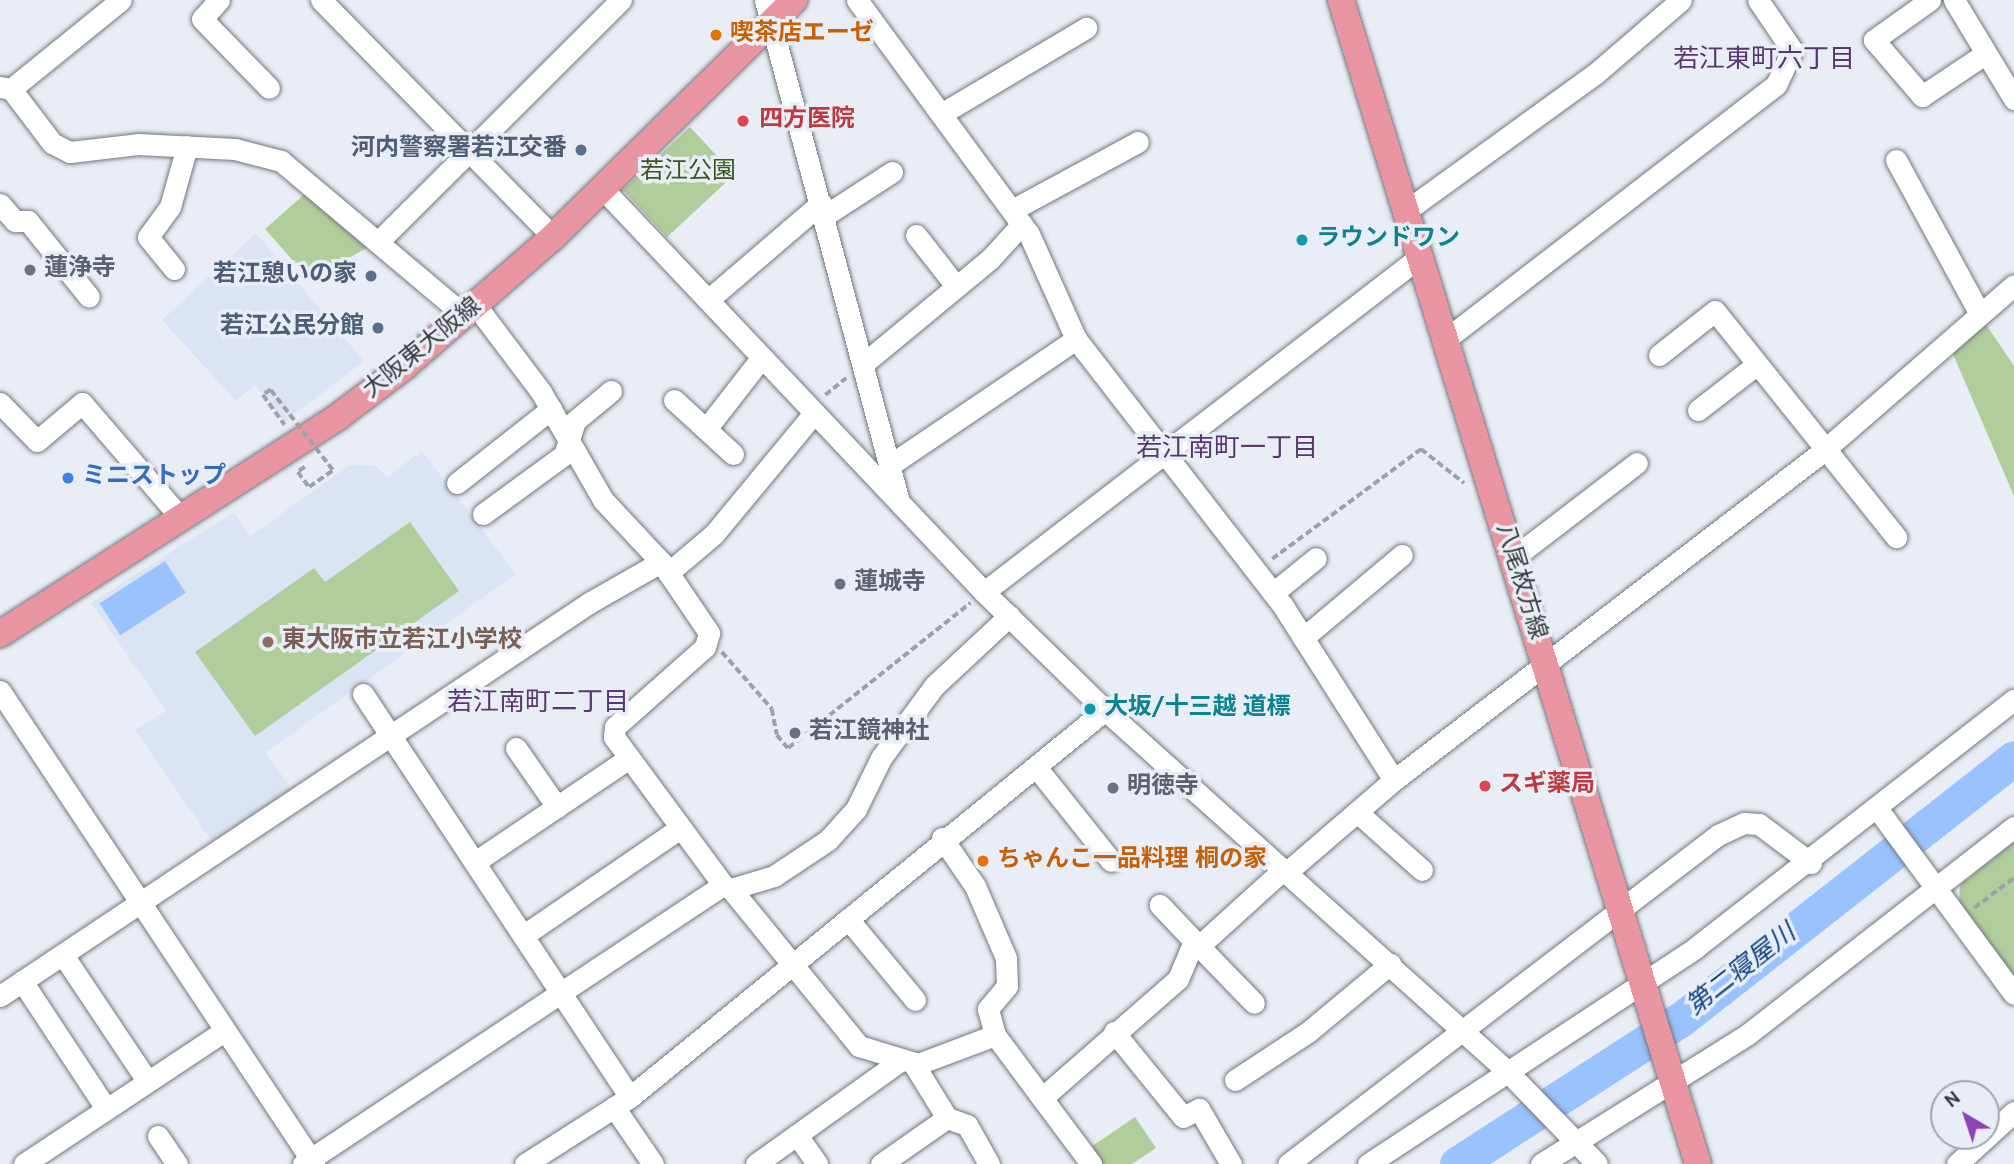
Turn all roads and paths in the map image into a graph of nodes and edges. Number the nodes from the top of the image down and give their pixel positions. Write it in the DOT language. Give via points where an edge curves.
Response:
graph roads {
  1 [pos="121,0"];
  2 [pos="219,0"];
  3 [pos="321,0"];
  4 [pos="621,0"];
  5 [pos="794,0"];
  6 [pos="857,0"];
  7 [pos="1341,0"];
  8 [pos="1681,0"];
  9 [pos="1758,0"];
  10 [pos="1930,0"];
  11 [pos="1954,0"];
  12 [pos="769,10"];
  13 [pos="1086,28"];
  14 [pos="1985,54"];
  15 [pos="6,88"];
  16 [pos="269,88"];
  17 [pos="2014,99"];
  18 [pos="941,114"];
  19 [pos="1138,142"];
  20 [pos="187,146"];
  21 [pos="472,151"];
  22 [pos="1896,160"];
  23 [pos="892,172"];
  24 [pos="603,188"];
  25 [pos="0,204"];
  26 [pos="822,209"];
  27 [pos="1407,210"];
  28 [pos="1017,217"];
  29 [pos="916,235"];
  30 [pos="553,237"];
  31 [pos="380,240"];
  32 [pos="1421,256"];
  33 [pos="174,269"];
  34 [pos="955,285"];
  35 [pos="2014,285"];
  36 [pos="89,297"];
  37 [pos="708,300"];
  38 [pos="471,311"];
  39 [pos="1980,314"];
  40 [pos="1076,339"];
  41 [pos="1446,339"];
  42 [pos="1659,355"];
  43 [pos="762,357"];
  44 [pos="863,364"];
  45 [pos="1756,365"];
  46 [pos="611,391"];
  47 [pos="674,400"];
  48 [pos="0,403"];
  49 [pos="551,409"];
  50 [pos="812,410"];
  51 [pos="1698,410"];
  52 [pos="288,429"];
  53 [pos="706,429"];
  54 [pos="567,440"];
  55 [pos="1822,452"];
  56 [pos="733,454"];
  57 [pos="1163,455"];
  58 [pos="311,462"];
  59 [pos="1637,463"];
  60 [pos="890,465"];
  61 [pos="457,483"];
  62 [pos="1492,489"];
  63 [pos="899,500"];
  64 [pos="483,514"];
  65 [pos="181,519"];
  66 [pos="1896,537"];
  67 [pos="1402,555"];
  68 [pos="1316,558"];
  69 [pos="1513,558"];
  70 [pos="665,568"];
  71 [pos="1256,571"];
  72 [pos="984,592"];
  73 [pos="1273,593"];
  74 [pos="1009,616"];
  75 [pos="0,634"];
  76 [pos="1303,638"];
  77 [pos="706,641"];
  78 [pos="1545,663"];
  79 [pos="0,691"];
  80 [pos="363,694"];
  81 [pos="2014,700"];
  82 [pos="1105,710"];
  83 [pos="390,734"];
  84 [pos="516,748"];
  85 [pos="625,761"];
  86 [pos="1036,767"];
  87 [pos="1394,780"];
  88 [pos="557,807"];
  89 [pos="1879,811"];
  90 [pos="1357,812"];
  91 [pos="2014,827"];
  92 [pos="679,829"];
  93 [pos="942,838"];
  94 [pos="1111,861"];
  95 [pos="475,862"];
  96 [pos="1811,863"];
  97 [pos="1422,870"];
  98 [pos="1285,871"];
  99 [pos="2014,878"];
  100 [pos="727,887"];
  101 [pos="1936,890"];
  102 [pos="140,905"];
  103 [pos="1160,905"];
  104 [pos="1621,908"];
  105 [pos="848,919"];
  106 [pos="524,935"];
  107 [pos="1973,941"];
  108 [pos="1196,944"];
  109 [pos="63,954"];
  110 [pos="1390,964"];
  111 [pos="791,970"];
  112 [pos="22,981"];
  113 [pos="1645,984"];
  114 [pos="562,992"];
  115 [pos="2014,994"];
  116 [pos="0,996"];
  117 [pos="915,1000"];
  118 [pos="1254,1003"];
  119 [pos="1460,1030"];
  120 [pos="225,1031"];
  121 [pos="1114,1032"];
  122 [pos="995,1035"];
  123 [pos="906,1062"];
  124 [pos="1507,1072"];
  125 [pos="1672,1075"];
  126 [pos="144,1076"];
  127 [pos="1235,1080"];
  128 [pos="1042,1098"];
  129 [pos="622,1102"];
  130 [pos="103,1104"];
  131 [pos="2014,1112"];
  132 [pos="947,1118"];
  133 [pos="797,1135"];
  134 [pos="158,1136"];
  135 [pos="1576,1142"];
  136 [pos="309,1162"];
  137 [pos="24,1164"];
  138 [pos="177,1164"];
  139 [pos="525,1164"];
  140 [pos="653,1164"];
  141 [pos="756,1164"];
  142 [pos="817,1164"];
  143 [pos="881,1164"];
  144 [pos="989,1164"];
  145 [pos="1091,1164"];
  146 [pos="1231,1164"];
  147 [pos="1287,1164"];
  148 [pos="1368,1164"];
  149 [pos="1541,1164"];
  150 [pos="1597,1164"];
  151 [pos="1698,1164"];
  152 [pos="1957,1164"];
  1 -- 15 [label="street"];
  2 -- 16 [label="street" via="202,19"];
  3 -- 21 [label="street"];
  4 -- 21 [label="street"];
  5 -- 12 [label="main road, 大阪東大阪線"];
  6 -- 18 [label="street"];
  7 -- 27 [label="main road, 八尾枚方線"];
  8 -- 27 [label="street" via="1595,74"];
  9 -- 41 [label="street" via="1792,50 1776,85"];
  10 -- 14 [label="street" via="1874,40 1922,96"];
  11 -- 14 [label="street"];
  12 -- 24 [label="main road, 大阪東大阪線"];
  12 -- 26 [label="street"];
  13 -- 18 [label="street"];
  14 -- 17 [label="street"];
  15 -- 20 [label="street" via="52,143 70,152"];
  18 -- 28 [label="street"];
  19 -- 28 [label="street"];
  20 -- 31 [label="street" via="281,161"];
  20 -- 33 [label="street" via="170,207 148,237"];
  21 -- 30 [label="street"];
  21 -- 31 [label="street"];
  22 -- 39 [label="street"];
  23 -- 26 [label="street"];
  24 -- 30 [label="main road, 大阪東大阪線"];
  24 -- 37 [label="street"];
  25 -- 36 [label="street" via="15,221 28,221"];
  26 -- 37 [label="street"];
  26 -- 44 [label="street"];
  27 -- 32 [label="main road, 八尾枚方線"];
  28 -- 34 [label="street"];
  28 -- 40 [label="street"];
  29 -- 34 [label="street"];
  30 -- 38 [label="main road, 大阪東大阪線"];
  31 -- 38 [label="street"];
  32 -- 41 [label="main road, 八尾枚方線"];
  32 -- 57 [label="street"];
  34 -- 44 [label="street"];
  35 -- 39 [label="street"];
  37 -- 43 [label="street"];
  38 -- 49 [label="street"];
  38 -- 65 [label="main road, 大阪東大阪線" via="339,416"];
  39 -- 55 [label="street"];
  40 -- 57 [label="street"];
  40 -- 60 [label="street"];
  41 -- 62 [label="main road, 八尾枚方線"];
  42 -- 45 [label="street" via="1715,311"];
  43 -- 50 [label="street"];
  43 -- 53 [label="street"];
  44 -- 50 [label="path"];
  44 -- 60 [label="street"];
  45 -- 51 [label="street"];
  45 -- 55 [label="street"];
  46 -- 54 [label="street" via="575,421"];
  47 -- 53 [label="street"];
  48 -- 65 [label="street" via="37,441 82,403"];
  49 -- 54 [label="street"];
  49 -- 61 [label="street"];
  50 -- 63 [label="street"];
  50 -- 70 [label="street" via="714,534"];
  52 -- 58 [label="path, bridge" via="262,395 271,390 334,470 309,487 298,472"];
  53 -- 56 [label="street"];
  54 -- 64 [label="street" via="564,455"];
  54 -- 70 [label="street" via="603,500"];
  55 -- 66 [label="street"];
  55 -- 78 [label="street"];
  57 -- 71 [label="street"];
  57 -- 72 [label="street"];
  59 -- 69 [label="street"];
  60 -- 63 [label="street"];
  62 -- 69 [label="main road, 八尾枚方線"];
  62 -- 71 [label="path" via="1478,494 1421,449"];
  63 -- 72 [label="street"];
  65 -- 75 [label="main road, 大阪東大阪線"];
  67 -- 76 [label="street"];
  68 -- 73 [label="street"];
  69 -- 78 [label="main road, 八尾枚方線"];
  70 -- 77 [label="street" via="709,633"];
  70 -- 83 [label="street"];
  71 -- 73 [label="street"];
  72 -- 74 [label="street"];
  72 -- 77 [label="path" via="788,748 777,735 772,709"];
  73 -- 76 [label="street"];
  74 -- 82 [label="street"];
  74 -- 100 [label="street" via="934,686 881,758 856,809 828,840 774,876"];
  76 -- 87 [label="street"];
  77 -- 85 [label="street" via="615,726"];
  78 -- 87 [label="street"];
  78 -- 104 [label="main road, 八尾枚方線"];
  79 -- 102 [label="street"];
  80 -- 83 [label="street"];
  81 -- 89 [label="street"];
  82 -- 86 [label="street"];
  82 -- 98 [label="street"];
  83 -- 95 [label="street"];
  83 -- 102 [label="street"];
  84 -- 88 [label="street"];
  85 -- 88 [label="street"];
  85 -- 92 [label="street"];
  86 -- 93 [label="street"];
  86 -- 94 [label="street"];
  87 -- 90 [label="street"];
  88 -- 95 [label="street"];
  89 -- 96 [label="street"];
  89 -- 101 [label="street"];
  90 -- 97 [label="street"];
  90 -- 98 [label="street"];
  91 -- 101 [label="street"];
  92 -- 100 [label="street"];
  92 -- 106 [label="street"];
  93 -- 105 [label="street"];
  93 -- 122 [label="street" via="975,886 1006,958 1007,986 988,1009"];
  95 -- 106 [label="street"];
  96 -- 104 [label="street" via="1759,824 1744,823 1718,835"];
  96 -- 113 [label="street"];
  98 -- 108 [label="street"];
  98 -- 110 [label="street"];
  99 -- 107 [label="path" via="1974,908 1988,930"];
  100 -- 111 [label="street"];
  100 -- 114 [label="street"];
  101 -- 107 [label="street"];
  101 -- 125 [label="street"];
  102 -- 109 [label="street"];
  102 -- 120 [label="street"];
  103 -- 108 [label="street"];
  104 -- 113 [label="main road, 八尾枚方線"];
  104 -- 119 [label="street"];
  105 -- 111 [label="street"];
  105 -- 117 [label="street"];
  106 -- 114 [label="street"];
  107 -- 115 [label="street"];
  108 -- 118 [label="street"];
  108 -- 121 [label="street" via="1178,979"];
  109 -- 112 [label="street"];
  109 -- 126 [label="street"];
  110 -- 119 [label="street"];
  110 -- 127 [label="street" via="1308,1031"];
  111 -- 123 [label="street" via="859,1046"];
  111 -- 129 [label="street"];
  112 -- 116 [label="street"];
  112 -- 130 [label="street"];
  113 -- 124 [label="street"];
  113 -- 125 [label="main road, 八尾枚方線"];
  114 -- 129 [label="street"];
  114 -- 136 [label="street"];
  119 -- 124 [label="street"];
  119 -- 147 [label="street"];
  120 -- 136 [label="street"];
  120 -- 137 [label="street"];
  121 -- 128 [label="street"];
  121 -- 146 [label="street" via="1184,1117 1199,1109"];
  122 -- 123 [label="street"];
  122 -- 128 [label="street"];
  123 -- 132 [label="street"];
  123 -- 133 [label="street"];
  124 -- 135 [label="street"];
  124 -- 148 [label="street"];
  125 -- 135 [label="street"];
  125 -- 151 [label="main road, 八尾枚方線"];
  128 -- 145 [label="street"];
  129 -- 139 [label="street"];
  129 -- 140 [label="street"];
  131 -- 152 [label="street"];
  132 -- 143 [label="street"];
  132 -- 144 [label="street" via="967,1125"];
  133 -- 141 [label="street"];
  133 -- 142 [label="street"];
  134 -- 138 [label="street"];
  135 -- 149 [label="street"];
  135 -- 150 [label="street"];
}
